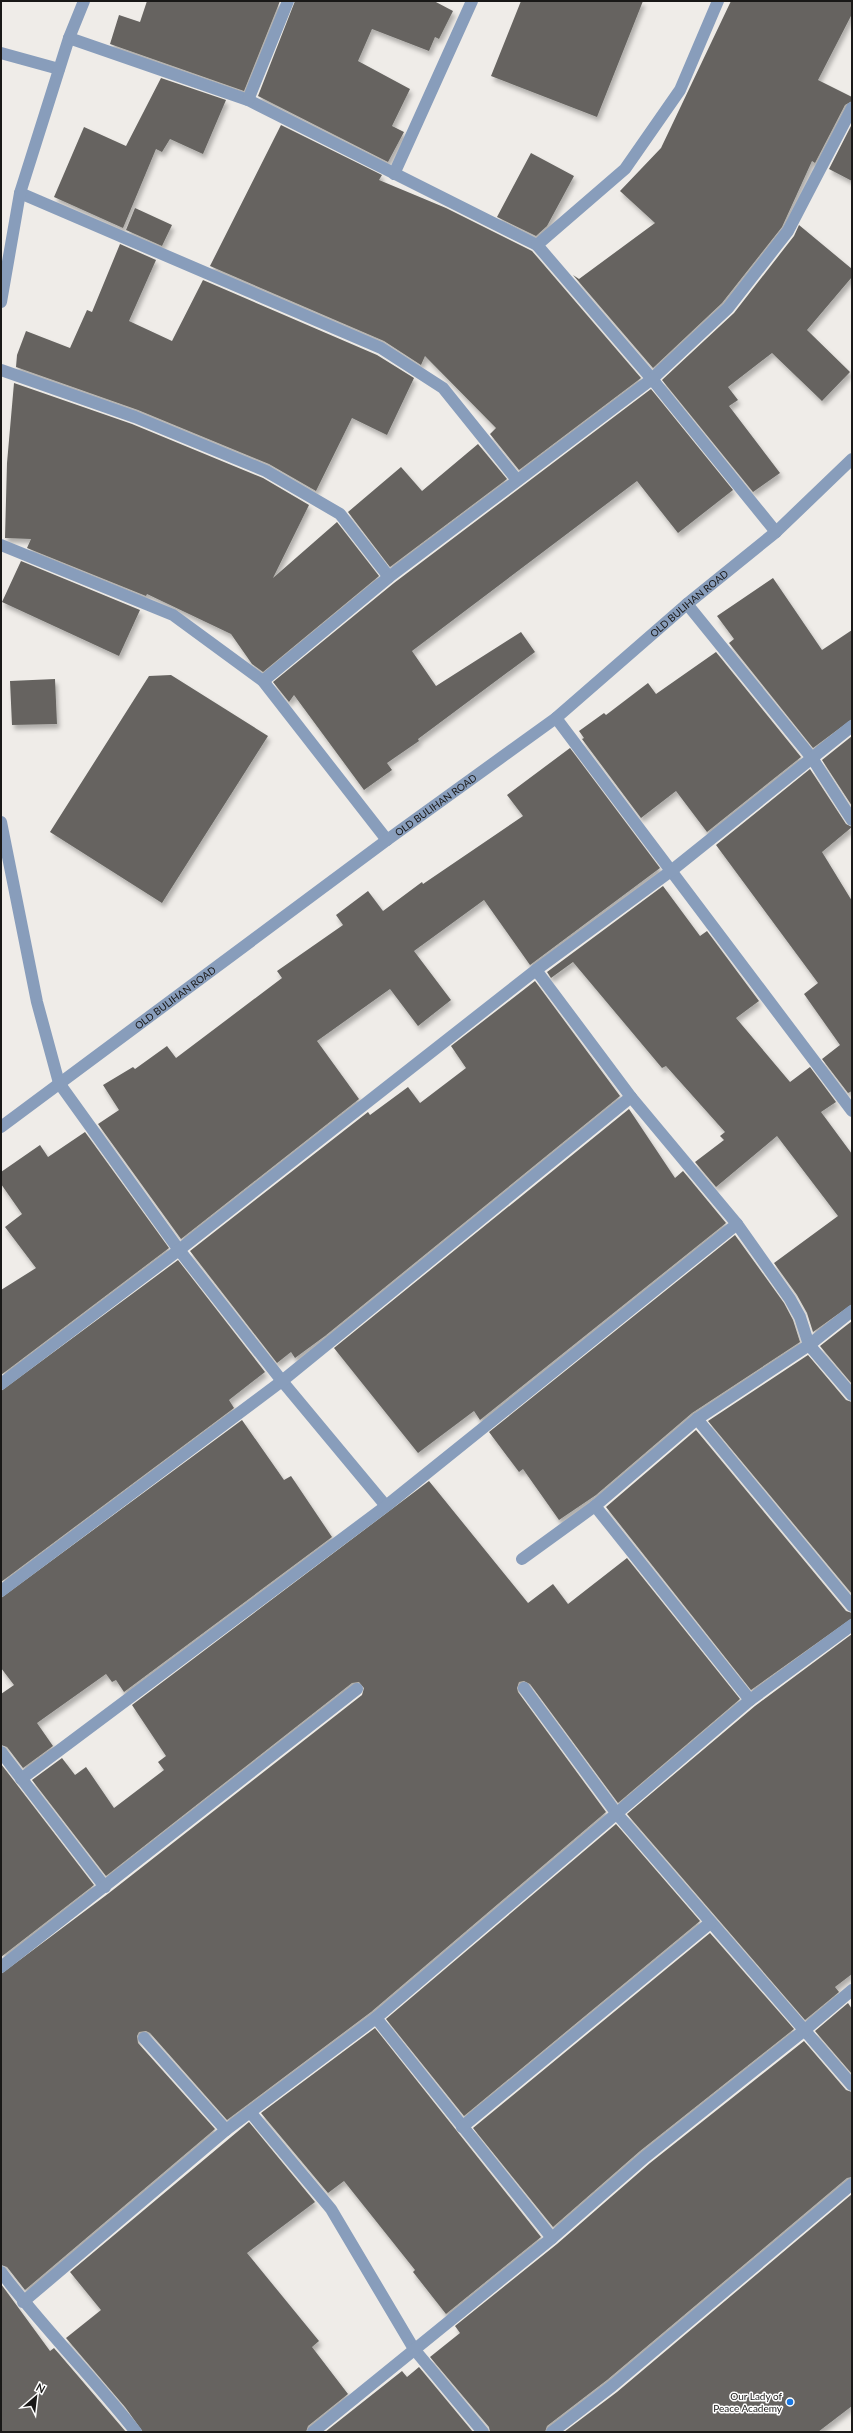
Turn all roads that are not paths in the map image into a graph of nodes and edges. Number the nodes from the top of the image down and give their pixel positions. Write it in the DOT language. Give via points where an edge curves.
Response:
graph roads {
  1 [pos="84,1"];
  2 [pos="288,1"];
  3 [pos="472,1"];
  4 [pos="718,1"];
  5 [pos="69,38"];
  6 [pos="1,52"];
  7 [pos="60,69"];
  8 [pos="248,100"];
  9 [pos="852,108"];
  10 [pos="394,174"];
  11 [pos="20,193"];
  12 [pos="537,246"];
  13 [pos="1,302"];
  14 [pos="1,370"];
  15 [pos="652,379"];
  16 [pos="852,460"];
  17 [pos="517,480"];
  18 [pos="776,532"];
  19 [pos="1,544"];
  20 [pos="389,578"];
  21 [pos="687,604"];
  22 [pos="263,681"];
  23 [pos="556,718"];
  24 [pos="852,726"];
  25 [pos="812,758"];
  26 [pos="852,820"];
  27 [pos="1,822"];
  28 [pos="388,840"];
  29 [pos="671,871"];
  30 [pos="536,970"];
  31 [pos="59,1083"];
  32 [pos="631,1097"];
  33 [pos="852,1111"];
  34 [pos="1,1127"];
  35 [pos="737,1224"];
  36 [pos="179,1250"];
  37 [pos="852,1311"];
  38 [pos="809,1345"];
  39 [pos="282,1381"];
  40 [pos="1,1384"];
  41 [pos="852,1395"];
  42 [pos="697,1419"];
  43 [pos="386,1506"];
  44 [pos="595,1506"];
  45 [pos="522,1559"];
  46 [pos="1,1591"];
  47 [pos="852,1606"];
  48 [pos="852,1626"];
  49 [pos="524,1688"];
  50 [pos="357,1689"];
  51 [pos="750,1700"];
  52 [pos="1,1752"];
  53 [pos="21,1779"];
  54 [pos="617,1814"];
  55 [pos="105,1887"];
  56 [pos="710,1923"];
  57 [pos="1,1967"];
  58 [pos="852,1990"];
  59 [pos="376,2018"];
  60 [pos="806,2029"];
  61 [pos="144,2038"];
  62 [pos="852,2085"];
  63 [pos="250,2112"];
  64 [pos="462,2126"];
  65 [pos="226,2130"];
  66 [pos="852,2184"];
  67 [pos="552,2238"];
  68 [pos="1,2272"];
  69 [pos="23,2302"];
  70 [pos="414,2349"];
  71 [pos="136,2432"];
  72 [pos="313,2432"];
  73 [pos="483,2432"];
  74 [pos="552,2432"];
  1 -- 5 [label="street"];
  2 -- 8 [label="street"];
  3 -- 10 [label="street"];
  4 -- 12 [label="street" via="680,90 625,168"];
  5 -- 7 [label="street"];
  5 -- 8 [label="street"];
  6 -- 7 [label="street"];
  7 -- 11 [label="street"];
  8 -- 10 [label="street"];
  9 -- 15 [label="street" via="788,231 728,308"];
  10 -- 12 [label="street"];
  11 -- 13 [label="street"];
  11 -- 17 [label="street" via="380,348 443,388"];
  12 -- 15 [label="street"];
  14 -- 20 [label="street" via="135,417 266,471 340,514"];
  15 -- 17 [label="street"];
  15 -- 18 [label="street"];
  16 -- 18 [label="street, OLD BULIHAN ROAD"];
  17 -- 20 [label="street"];
  18 -- 21 [label="street, OLD BULIHAN ROAD"];
  19 -- 22 [label="street" via="173,615"];
  20 -- 22 [label="street"];
  21 -- 23 [label="street, OLD BULIHAN ROAD"];
  21 -- 25 [label="street"];
  22 -- 28 [label="street"];
  23 -- 28 [label="street, OLD BULIHAN ROAD"];
  23 -- 29 [label="street"];
  24 -- 25 [label="street"];
  25 -- 26 [label="street"];
  25 -- 29 [label="street"];
  27 -- 31 [label="street" via="37,1002"];
  28 -- 31 [label="street, OLD BULIHAN ROAD"];
  29 -- 30 [label="street"];
  29 -- 33 [label="street"];
  30 -- 32 [label="street"];
  30 -- 36 [label="street"];
  31 -- 34 [label="street, OLD BULIHAN ROAD"];
  31 -- 36 [label="street"];
  32 -- 35 [label="street"];
  32 -- 39 [label="street"];
  35 -- 38 [label="street" via="790,1299 800,1317"];
  35 -- 43 [label="street"];
  36 -- 39 [label="street"];
  36 -- 40 [label="street"];
  37 -- 38 [label="street"];
  38 -- 41 [label="street"];
  38 -- 42 [label="street"];
  39 -- 43 [label="street"];
  39 -- 46 [label="street"];
  42 -- 44 [label="street"];
  42 -- 47 [label="street"];
  43 -- 53 [label="street"];
  44 -- 45 [label="street"];
  44 -- 51 [label="street"];
  48 -- 51 [label="street"];
  49 -- 54 [label="street"];
  50 -- 55 [label="street"];
  51 -- 54 [label="street"];
  52 -- 53 [label="street"];
  53 -- 55 [label="street"];
  54 -- 56 [label="street"];
  54 -- 59 [label="street"];
  55 -- 57 [label="street"];
  56 -- 60 [label="street"];
  56 -- 64 [label="street"];
  58 -- 60 [label="street"];
  59 -- 63 [label="street"];
  59 -- 64 [label="street"];
  60 -- 62 [label="street"];
  60 -- 67 [label="street" via="645,2157"];
  61 -- 65 [label="street"];
  63 -- 65 [label="street"];
  63 -- 70 [label="street" via="331,2209"];
  64 -- 67 [label="street"];
  65 -- 69 [label="street"];
  66 -- 74 [label="street" via="612,2386"];
  67 -- 70 [label="street"];
  68 -- 69 [label="street"];
  69 -- 71 [label="street" via="101,2388"];
  70 -- 72 [label="street"];
  70 -- 73 [label="street"];
}
